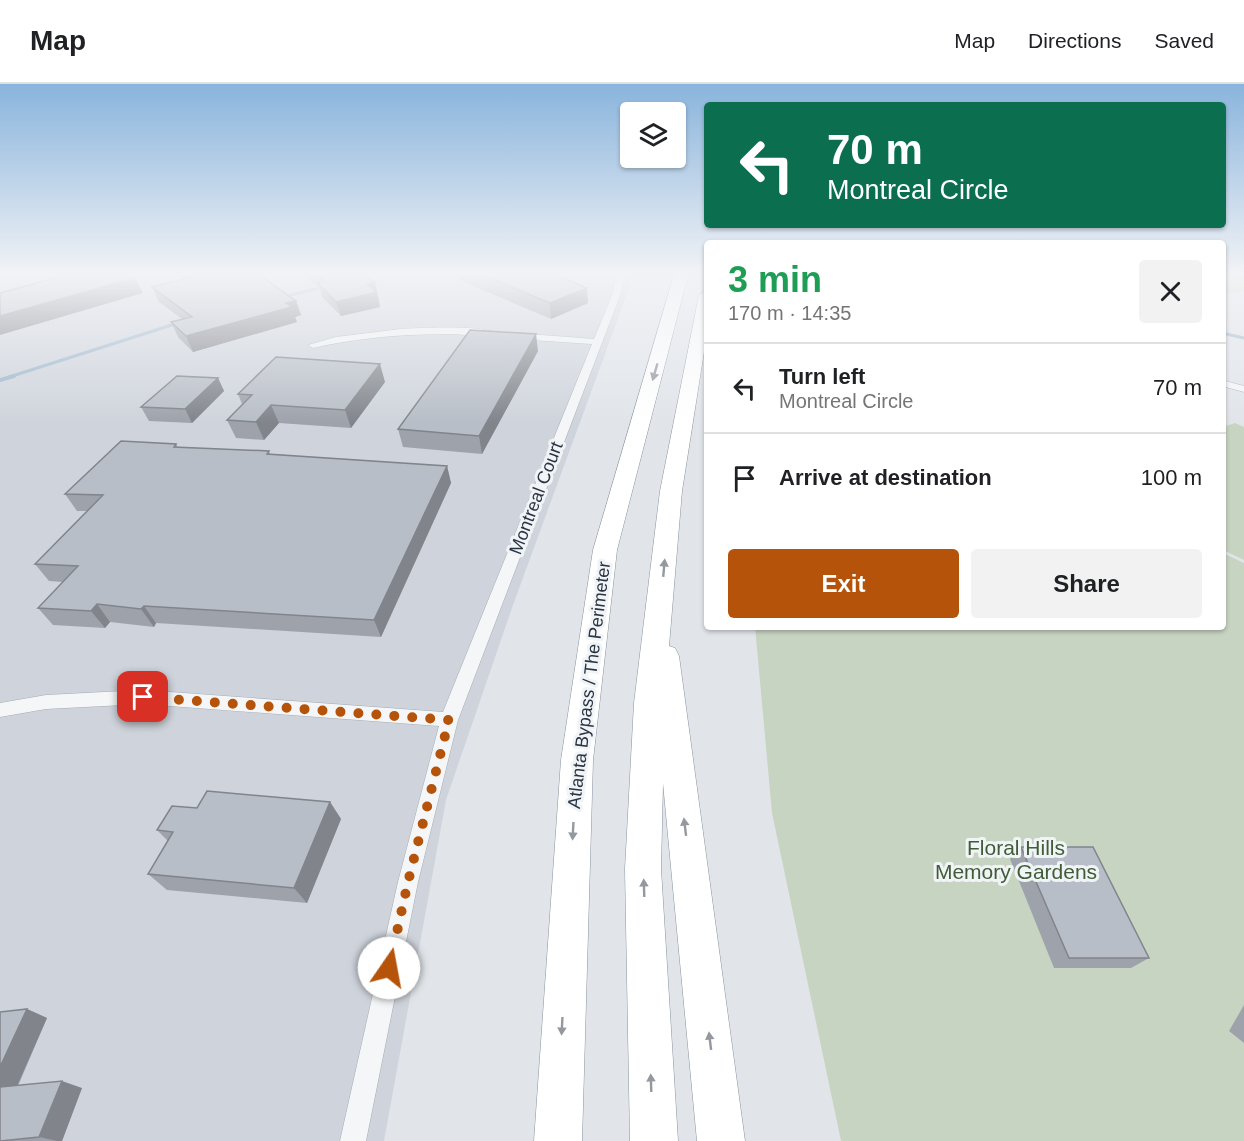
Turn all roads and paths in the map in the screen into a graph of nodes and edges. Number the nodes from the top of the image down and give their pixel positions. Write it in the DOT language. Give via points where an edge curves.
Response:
graph roads {
  1 [pos="604,324"];
  2 [pos="667,324"];
  3 [pos="701,324"];
  4 [pos="498,334"];
  5 [pos="508,335"];
  6 [pos="597,342"];
  7 [pos="313,345"];
  8 [pos="1226,385"];
  9 [pos="1244,389"];
  10 [pos="660,609"];
  11 [pos="0,710"];
  12 [pos="449,720"];
  13 [pos="353,1141"];
  14 [pos="558,1141"];
  15 [pos="654,1141"];
  16 [pos="721,1141"];
  1 -- 6 [label="street, Montreal Court"];
  2 -- 14 [label="highway, Atlanta Bypass / The Perimeter, one-way" via="605,550 577,759"];
  10 -- 3 [label="highway, one-way" via="670,492"];
  4 -- 7 [label="street" via="395,330 356,334"];
  5 -- 6 [label="street"];
  6 -- 12 [label="street, Montreal Court"];
  8 -- 9 [label="street"];
  15 -- 10 [label="highway, one-way" via="643,870 649,703"];
  16 -- 10 [label="highway, one-way"];
  11 -- 12 [label="street" via="46,702 143,697"];
  12 -- 13 [label="street, Montreal Court" via="408,882"];
}
